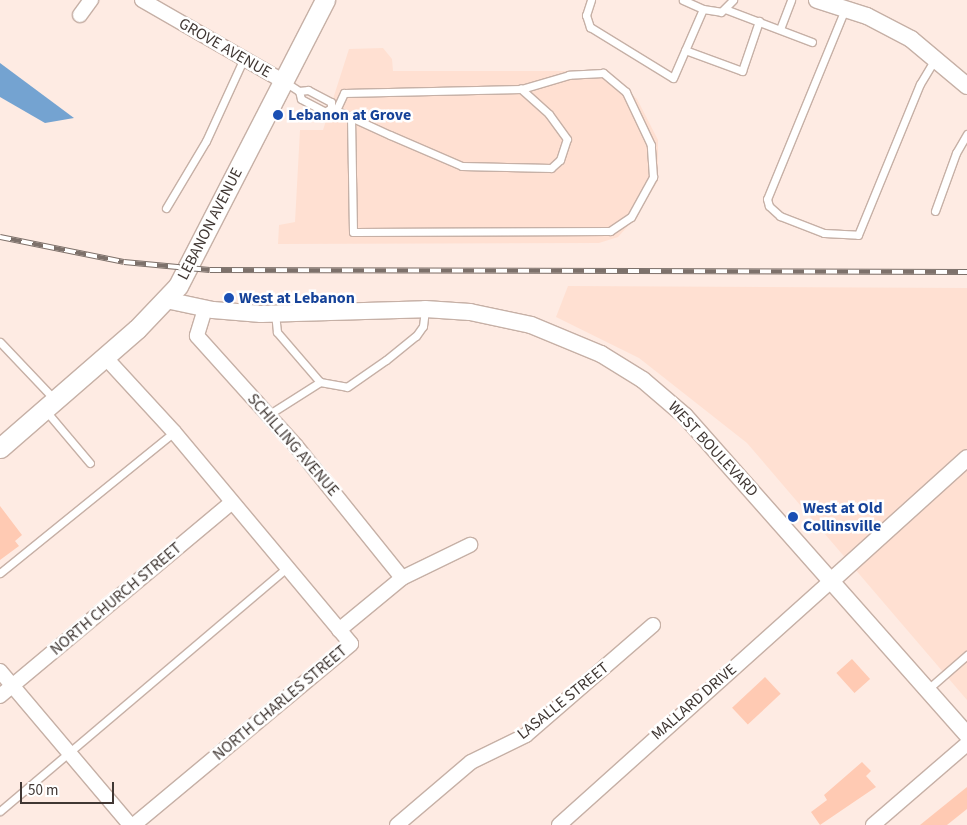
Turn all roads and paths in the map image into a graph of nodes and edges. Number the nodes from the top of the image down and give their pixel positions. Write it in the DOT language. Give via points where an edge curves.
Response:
graph roads {
  1 [pos="91,0"];
  2 [pos="142,0"];
  3 [pos="325,0"];
  4 [pos="590,0"];
  5 [pos="682,0"];
  6 [pos="733,0"];
  7 [pos="791,0"];
  8 [pos="818,0"];
  9 [pos="845,8"];
  10 [pos="703,9"];
  11 [pos="725,9"];
  12 [pos="80,14"];
  13 [pos="759,21"];
  14 [pos="780,29"];
  15 [pos="812,42"];
  16 [pos="685,50"];
  17 [pos="936,57"];
  18 [pos="244,58"];
  19 [pos="283,81"];
  20 [pos="967,86"];
  21 [pos="521,89"];
  22 [pos="299,91"];
  23 [pos="334,109"];
  24 [pos="351,117"];
  25 [pos="967,134"];
  26 [pos="166,208"];
  27 [pos="935,212"];
  28 [pos="166,300"];
  29 [pos="205,309"];
  30 [pos="425,309"];
  31 [pos="275,314"];
  32 [pos="0,342"];
  33 [pos="105,357"];
  34 [pos="320,382"];
  35 [pos="51,406"];
  36 [pos="268,416"];
  37 [pos="174,432"];
  38 [pos="0,448"];
  39 [pos="967,458"];
  40 [pos="90,463"];
  41 [pos="232,502"];
  42 [pos="470,546"];
  43 [pos="287,568"];
  44 [pos="0,573"];
  45 [pos="402,578"];
  46 [pos="831,581"];
  47 [pos="653,625"];
  48 [pos="339,630"];
  49 [pos="967,656"];
  50 [pos="0,672"];
  51 [pos="12,686"];
  52 [pos="927,690"];
  53 [pos="0,696"];
  54 [pos="967,735"];
  55 [pos="967,744"];
  56 [pos="68,752"];
  57 [pos="0,810"];
  58 [pos="559,824"];
  59 [pos="130,825"];
  60 [pos="134,825"];
  61 [pos="398,825"];
  62 [pos="873,825"];
  1 -- 12 [label="street"];
  2 -- 18 [label="street, GROVE AVENUE"];
  3 -- 19 [label="main road, LEBANON AVENUE"];
  4 -- 16 [label="lane" via="586,15 590,27 673,78"];
  5 -- 10 [label="lane"];
  6 -- 11 [label="lane"];
  7 -- 14 [label="lane"];
  8 -- 9 [label="street"];
  9 -- 17 [label="street" via="910,39"];
  9 -- 17 [label="lane" via="767,199 769,206 780,216 824,233 858,235 920,84"];
  10 -- 11 [label="lane" via="721,12"];
  10 -- 16 [label="lane"];
  11 -- 13 [label="lane"];
  13 -- 14 [label="lane"];
  13 -- 16 [label="lane" via="742,71"];
  14 -- 15 [label="lane"];
  17 -- 20 [label="street"];
  18 -- 19 [label="street, GROVE AVENUE"];
  18 -- 26 [label="lane" via="206,141"];
  19 -- 22 [label="lane"];
  19 -- 28 [label="main road, LEBANON AVENUE" via="189,269"];
  21 -- 23 [label="lane" via="344,93"];
  21 -- 24 [label="lane" via="549,114 567,139 560,160 552,168 462,166"];
  21 -- 24 [label="lane" via="568,75 604,73 626,92 651,145 653,177 631,217 610,231 353,232"];
  22 -- 23 [label="lane" via="308,90 331,102"];
  22 -- 23 [label="lane" via="301,99 324,112"];
  23 -- 24 [label="lane"];
  25 -- 27 [label="lane"];
  28 -- 29 [label="street, WEST BOULEVARD"];
  28 -- 33 [label="main road, LEBANON AVENUE"];
  29 -- 31 [label="street, WEST BOULEVARD"];
  29 -- 36 [label="street, SCHILLING AVENUE" via="197,336"];
  30 -- 31 [label="street, WEST BOULEVARD"];
  30 -- 34 [label="lane" via="422,326 416,336 386,360 346,387"];
  30 -- 46 [label="street, WEST BOULEVARD" via="480,313 531,325 582,344 626,368 689,420"];
  31 -- 34 [label="lane" via="277,332"];
  32 -- 35 [label="lane"];
  33 -- 35 [label="main road, LEBANON AVENUE"];
  33 -- 37 [label="street"];
  34 -- 36 [label="lane"];
  35 -- 38 [label="main road, LEBANON AVENUE"];
  35 -- 40 [label="lane"];
  36 -- 45 [label="street, SCHILLING AVENUE"];
  37 -- 41 [label="street"];
  37 -- 44 [label="lane"];
  39 -- 46 [label="street"];
  41 -- 43 [label="street"];
  41 -- 51 [label="street, NORTH CHURCH STREET"];
  42 -- 45 [label="street, NORTH CHARLES STREET"];
  43 -- 48 [label="street"];
  43 -- 56 [label="lane"];
  45 -- 48 [label="street, NORTH CHARLES STREET"];
  46 -- 52 [label="street, WEST BOULEVARD"];
  46 -- 58 [label="street, MALLARD DRIVE"];
  47 -- 61 [label="street, LASALLE STREET" via="526,735 471,762"];
  48 -- 60 [label="street, NORTH CHARLES STREET" via="351,644"];
  49 -- 52 [label="lane"];
  50 -- 51 [label="street"];
  51 -- 53 [label="street, NORTH CHURCH STREET"];
  51 -- 56 [label="street"];
  52 -- 54 [label="street, WEST BOULEVARD"];
  55 -- 62 [label="street"];
  56 -- 57 [label="lane"];
  56 -- 59 [label="street"];
}
